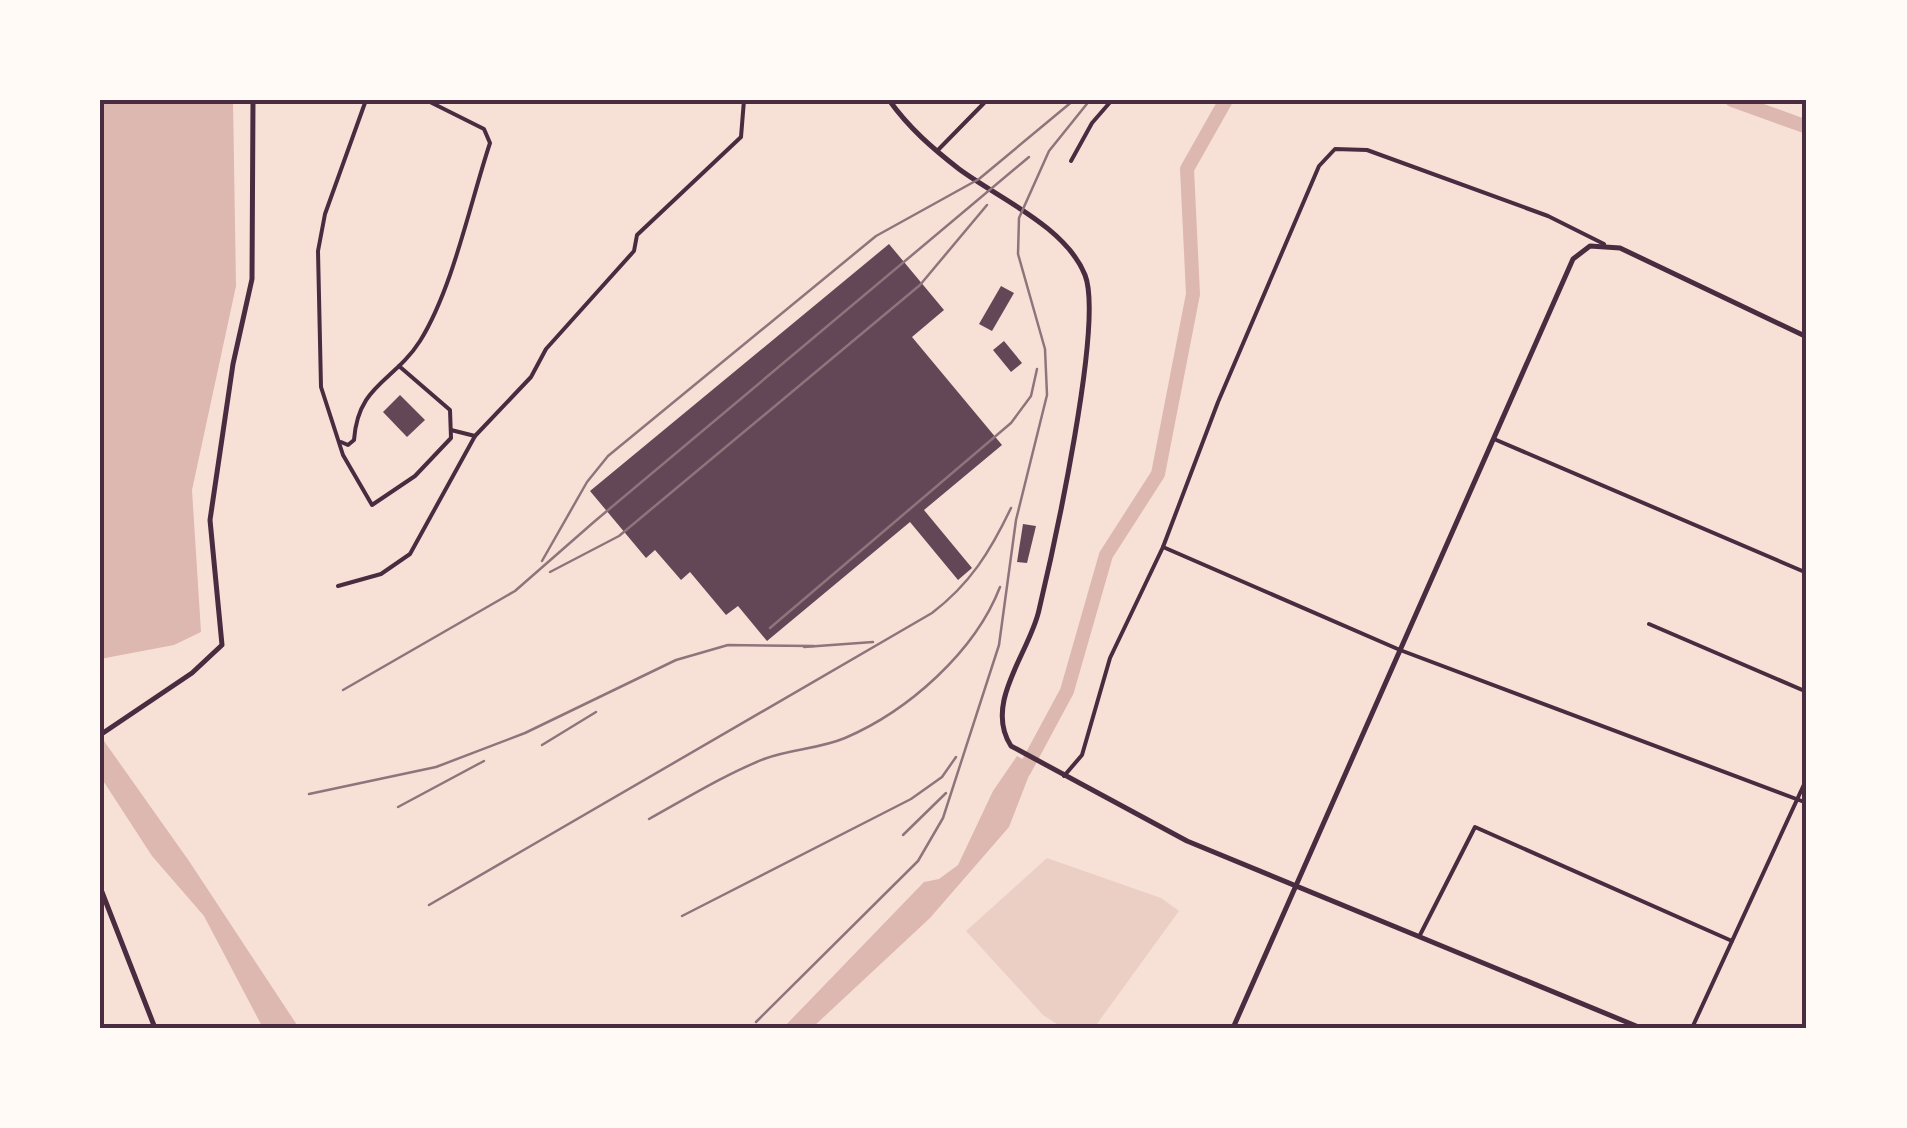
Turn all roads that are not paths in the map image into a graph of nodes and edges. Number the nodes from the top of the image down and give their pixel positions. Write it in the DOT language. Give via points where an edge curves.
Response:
graph roads {
  1 [pos="253,100"];
  2 [pos="366,100"];
  3 [pos="426,100"];
  4 [pos="744,100"];
  5 [pos="889,100"];
  6 [pos="986,100"];
  7 [pos="1112,100"];
  8 [pos="937,151"];
  9 [pos="1071,160"];
  10 [pos="1604,244"];
  11 [pos="1807,337"];
  12 [pos="399,366"];
  13 [pos="451,430"];
  14 [pos="475,436"];
  15 [pos="1492,438"];
  16 [pos="338,440"];
  17 [pos="1163,546"];
  18 [pos="1807,573"];
  19 [pos="338,586"];
  20 [pos="1649,624"];
  21 [pos="1400,650"];
  22 [pos="1807,692"];
  23 [pos="100,734"];
  24 [pos="1064,776"];
  25 [pos="1807,778"];
  26 [pos="1797,799"];
  27 [pos="1807,804"];
  28 [pos="1295,884"];
  29 [pos="100,888"];
  30 [pos="1420,935"];
  31 [pos="1732,941"];
  32 [pos="155,1028"];
  33 [pos="1233,1028"];
  34 [pos="1641,1028"];
  35 [pos="1692,1028"];
  1 -- 23 [label="street" via="252,279 210,520 222,645"];
  2 -- 16 [label="street" via="318,250 321,387"];
  3 -- 12 [label="street" via="484,130 490,143 444,283 420,340"];
  4 -- 14 [label="street" via="742,138 637,235 634,251"];
  5 -- 8 [label="street"];
  6 -- 8 [label="street"];
  7 -- 9 [label="street"];
  8 -- 24 [label="street" via="1044,229 1084,274 1091,319 1039,611 1002,724 1011,746"];
  10 -- 11 [label="street"];
  10 -- 15 [label="street" via="1583,249 1564,274"];
  10 -- 17 [label="street" via="1548,216 1367,150 1336,149 1319,166"];
  12 -- 13 [label="street" via="450,410"];
  12 -- 16 [label="street" via="363,402 354,440"];
  13 -- 14 [label="street"];
  13 -- 16 [label="street" via="416,476 372,505"];
  14 -- 19 [label="street" via="410,554 381,574"];
  15 -- 18 [label="street"];
  15 -- 21 [label="street"];
  17 -- 21 [label="street"];
  17 -- 24 [label="street" via="1110,658 1082,756"];
  20 -- 22 [label="street"];
  21 -- 26 [label="street"];
  21 -- 28 [label="street"];
  24 -- 28 [label="street" via="1187,841"];
  25 -- 26 [label="street"];
  26 -- 27 [label="street"];
  26 -- 31 [label="street"];
  28 -- 30 [label="street"];
  28 -- 33 [label="street"];
  29 -- 32 [label="street"];
  30 -- 31 [label="street" via="1475,827"];
  30 -- 34 [label="street"];
  31 -- 35 [label="street"];
}
